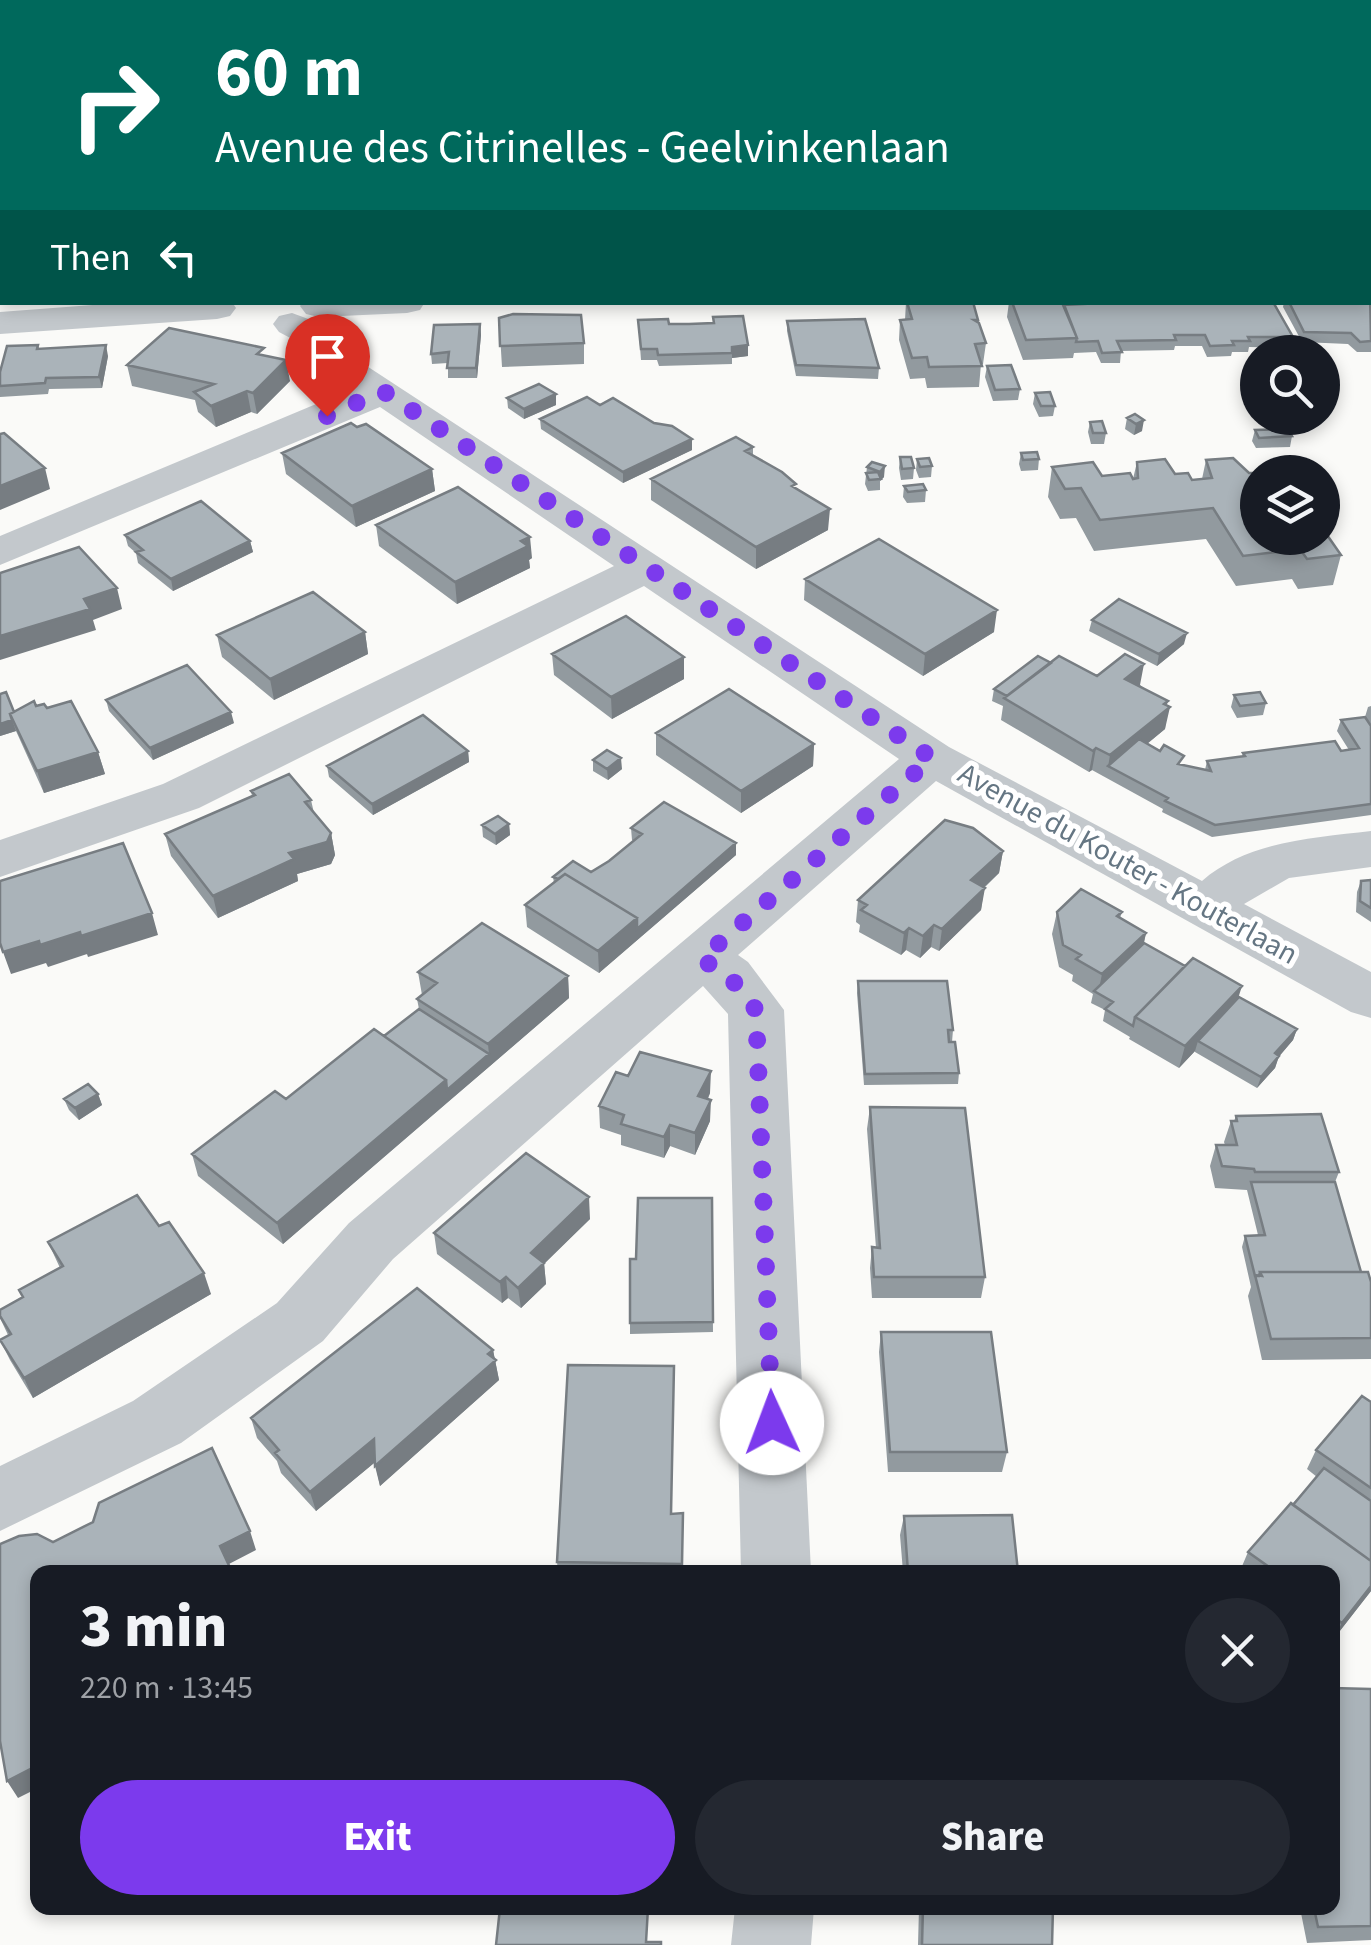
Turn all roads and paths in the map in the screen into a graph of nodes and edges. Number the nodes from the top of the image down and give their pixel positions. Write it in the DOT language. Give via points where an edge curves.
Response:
graph roads {
  1 [pos="373,305"];
  2 [pos="267,314"];
  3 [pos="0,323"];
  4 [pos="383,391"];
  5 [pos="0,552"];
  6 [pos="647,567"];
  7 [pos="932,758"];
  8 [pos="1371,849"];
  9 [pos="0,859"];
  10 [pos="1207,907"];
  11 [pos="701,959"];
  12 [pos="1371,998"];
  13 [pos="0,1500"];
  14 [pos="776,1565"];
  15 [pos="774,1915"];
  16 [pos="771,1945"];
  1 -- 2 [label="street"];
  2 -- 3 [label="street"];
  2 -- 4 [label="street, Avenue du Kouter - Kouterlaan" via="308,332 339,366"];
  4 -- 5 [label="street"];
  4 -- 6 [label="street, Avenue du Kouter - Kouterlaan"];
  6 -- 7 [label="street, Avenue du Kouter - Kouterlaan"];
  6 -- 9 [label="street" via="181,796"];
  7 -- 10 [label="street, Avenue du Kouter - Kouterlaan"];
  7 -- 11 [label="street"];
  8 -- 10 [label="street" via="1272,862 1229,885"];
  10 -- 12 [label="street, Avenue du Kouter - Kouterlaan"];
  11 -- 13 [label="street" via="371,1241 300,1322 157,1422"];
  11 -- 14 [label="street" via="729,976 756,1010"];
  15 -- 16 [label="street"];
}
